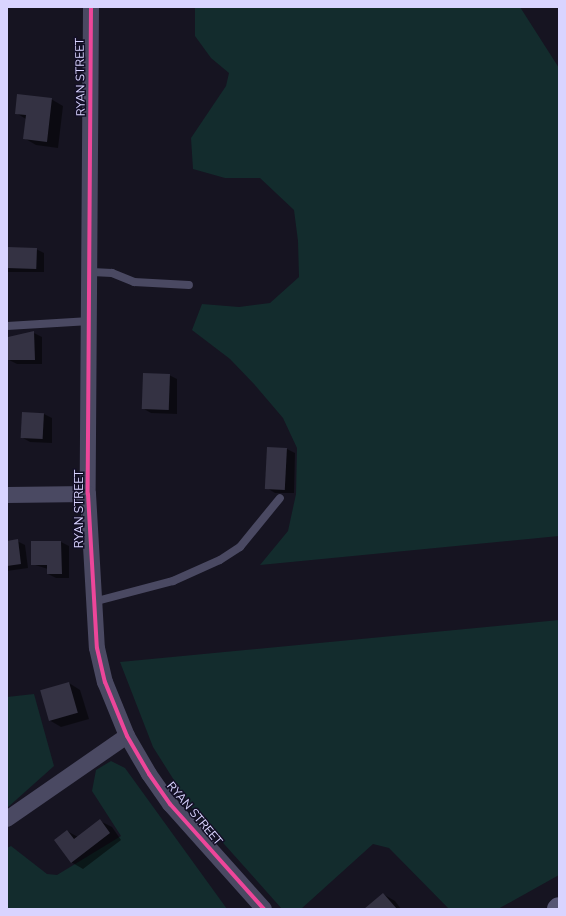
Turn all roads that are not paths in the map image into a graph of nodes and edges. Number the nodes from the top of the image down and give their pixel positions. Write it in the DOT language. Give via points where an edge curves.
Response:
graph roads {
  1 [pos="91,7"];
  2 [pos="92,272"];
  3 [pos="189,285"];
  4 [pos="91,321"];
  5 [pos="7,326"];
  6 [pos="88,494"];
  7 [pos="7,496"];
  8 [pos="280,498"];
  9 [pos="92,602"];
  10 [pos="127,736"];
  11 [pos="7,819"];
  12 [pos="264,909"];
  1 -- 2 [label="street, RYAN STREET"];
  2 -- 3 [label="lane" via="112,273 134,282"];
  2 -- 4 [label="street, RYAN STREET"];
  4 -- 5 [label="lane"];
  4 -- 6 [label="street, RYAN STREET"];
  6 -- 7 [label="street"];
  6 -- 9 [label="street, RYAN STREET"];
  8 -- 9 [label="lane" via="240,547 220,560 173,581"];
  9 -- 10 [label="street, RYAN STREET" via="105,682"];
  10 -- 11 [label="street"];
  10 -- 12 [label="street, RYAN STREET" via="170,804"];
}
